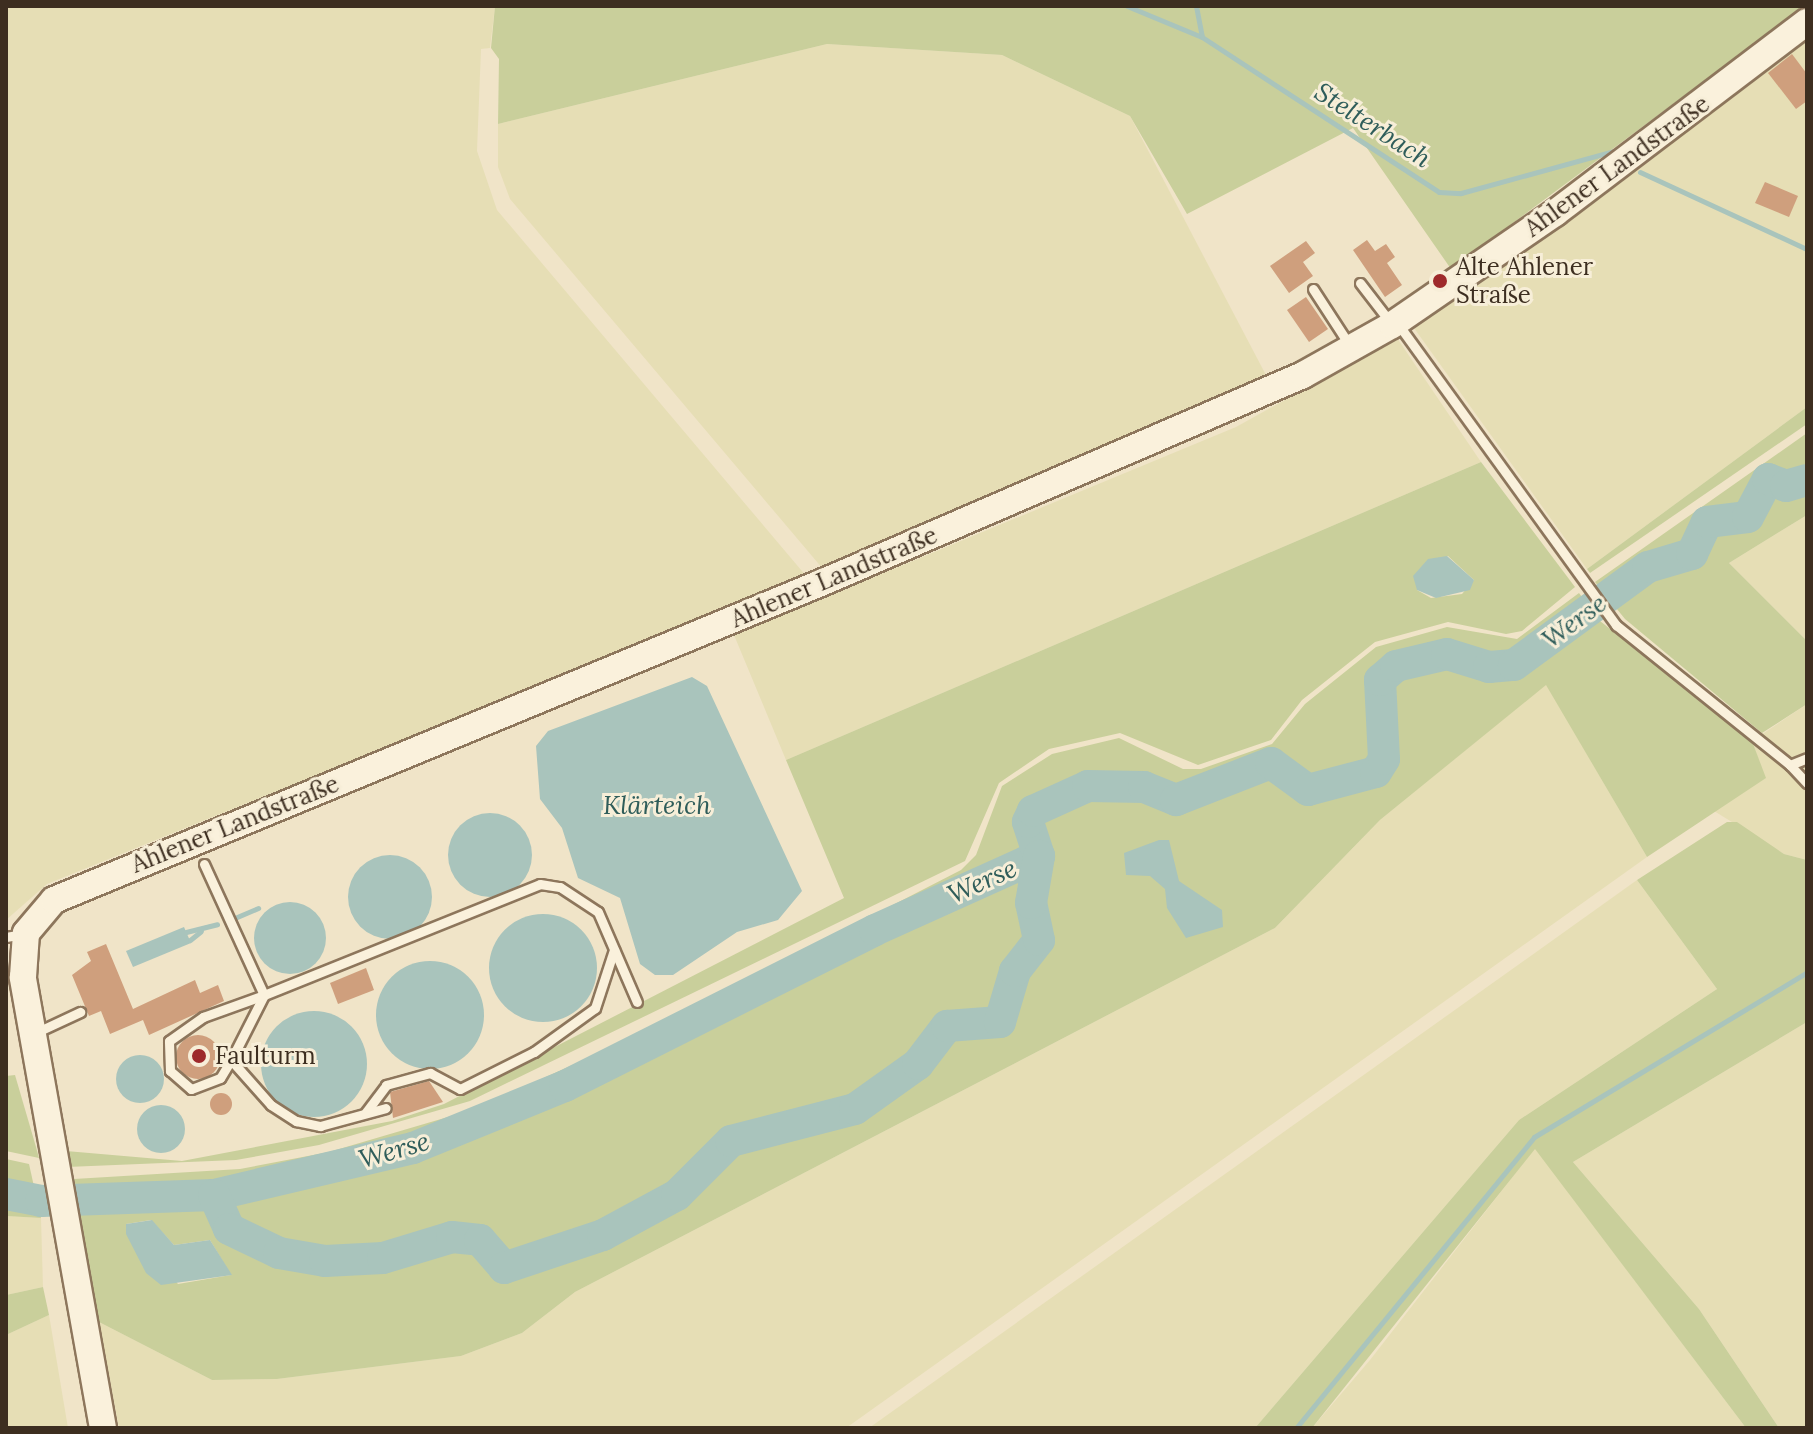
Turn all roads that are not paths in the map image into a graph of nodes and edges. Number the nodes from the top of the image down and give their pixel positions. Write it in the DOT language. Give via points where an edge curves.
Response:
graph roads {
  1 [pos="1807,22"];
  2 [pos="1360,283"];
  3 [pos="1313,289"];
  4 [pos="1394,323"];
  5 [pos="1352,349"];
  6 [pos="1807,758"];
  7 [pos="1790,765"];
  8 [pos="1807,783"];
  9 [pos="204,864"];
  10 [pos="16,935"];
  11 [pos="614,950"];
  12 [pos="264,995"];
  13 [pos="637,1002"];
  14 [pos="80,1012"];
  15 [pos="32,1035"];
  16 [pos="231,1060"];
  17 [pos="386,1108"];
  18 [pos="366,1112"];
  19 [pos="103,1428"];
  1 -- 4 [label="street, Ahlener Landstraße" via="1624,164"];
  2 -- 4 [label="lane"];
  3 -- 5 [label="lane"];
  4 -- 5 [label="street, Ahlener Landstraße"];
  4 -- 7 [label="lane" via="1611,617"];
  5 -- 10 [label="street, Ahlener Landstraße" via="1224,411 877,560 54,900"];
  6 -- 7 [label="lane"];
  7 -- 8 [label="lane"];
  9 -- 12 [label="lane"];
  10 -- 15 [label="street, Ahlener Landstraße"];
  11 -- 12 [label="lane" via="598,912 560,887 540,884"];
  11 -- 13 [label="lane"];
  11 -- 18 [label="lane" via="595,1008 534,1052 460,1089 430,1073 386,1085"];
  12 -- 16 [label="lane"];
  12 -- 16 [label="lane" via="203,1017 169,1041 170,1071 191,1089 220,1078"];
  14 -- 15 [label="lane"];
  15 -- 19 [label="street, Ahlener Landstraße"];
  16 -- 18 [label="lane" via="271,1105 296,1121 320,1126"];
  17 -- 18 [label="lane"];
}
